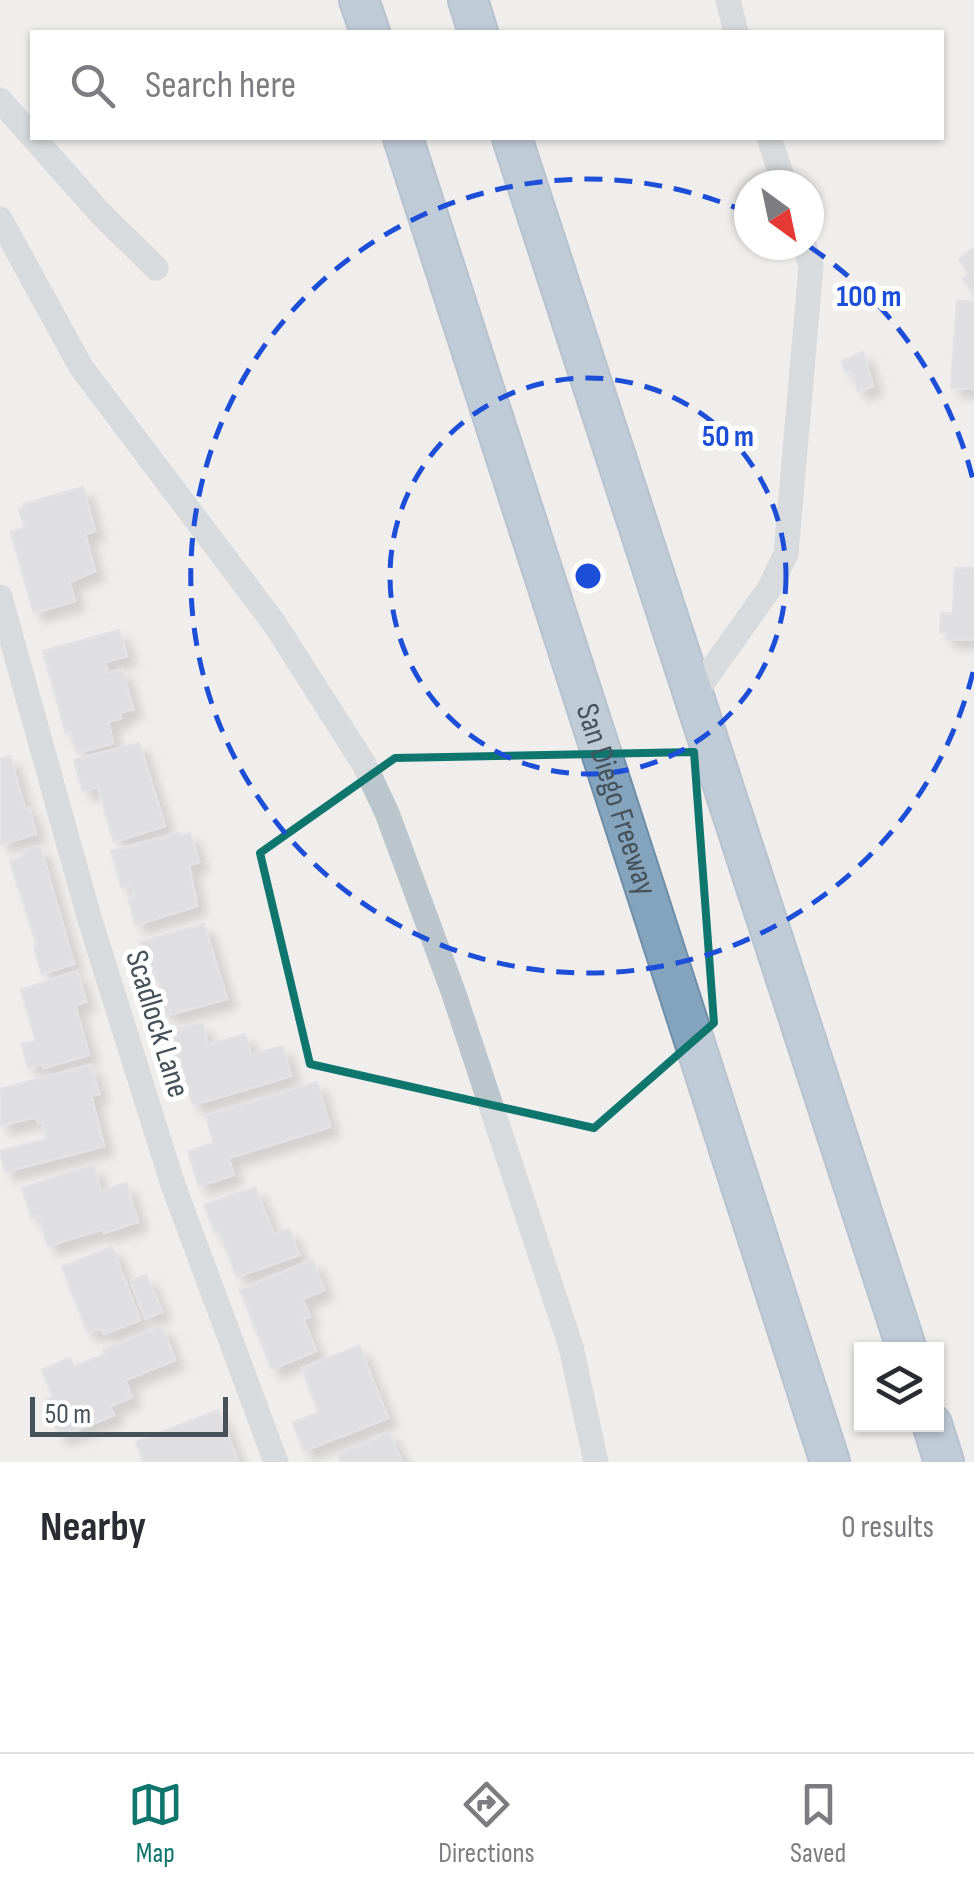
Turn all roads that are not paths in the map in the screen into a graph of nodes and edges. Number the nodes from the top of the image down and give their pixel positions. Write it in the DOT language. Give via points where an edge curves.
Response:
graph roads {
  1 [pos="359,0"];
  2 [pos="468,0"];
  3 [pos="728,0"];
  4 [pos="369,30"];
  5 [pos="477,30"];
  6 [pos="736,30"];
  7 [pos="0,100"];
  8 [pos="30,134"];
  9 [pos="35,140"];
  10 [pos="405,140"];
  11 [pos="513,140"];
  12 [pos="771,140"];
  13 [pos="780,170"];
  14 [pos="0,219"];
  15 [pos="808,260"];
  16 [pos="156,268"];
  17 [pos="0,598"];
  18 [pos="693,696"];
  19 [pos="904,1342"];
  20 [pos="935,1432"];
  21 [pos="276,1462"];
  22 [pos="596,1462"];
  23 [pos="830,1462"];
  24 [pos="944,1462"];
  1 -- 4 [label="highway"];
  2 -- 5 [label="highway"];
  3 -- 6 [label="street"];
  7 -- 8 [label="street"];
  9 -- 16 [label="street"];
  10 -- 23 [label="highway, San Diego Freeway"];
  11 -- 18 [label="highway"];
  12 -- 13 [label="street"];
  14 -- 22 [label="street" via="81,366 274,624 364,764 454,994 571,1347"];
  15 -- 18 [label="street" via="786,554"];
  17 -- 21 [label="street, Scadlock Lane" via="173,1186"];
  18 -- 19 [label="highway"];
  20 -- 24 [label="highway"];
}
